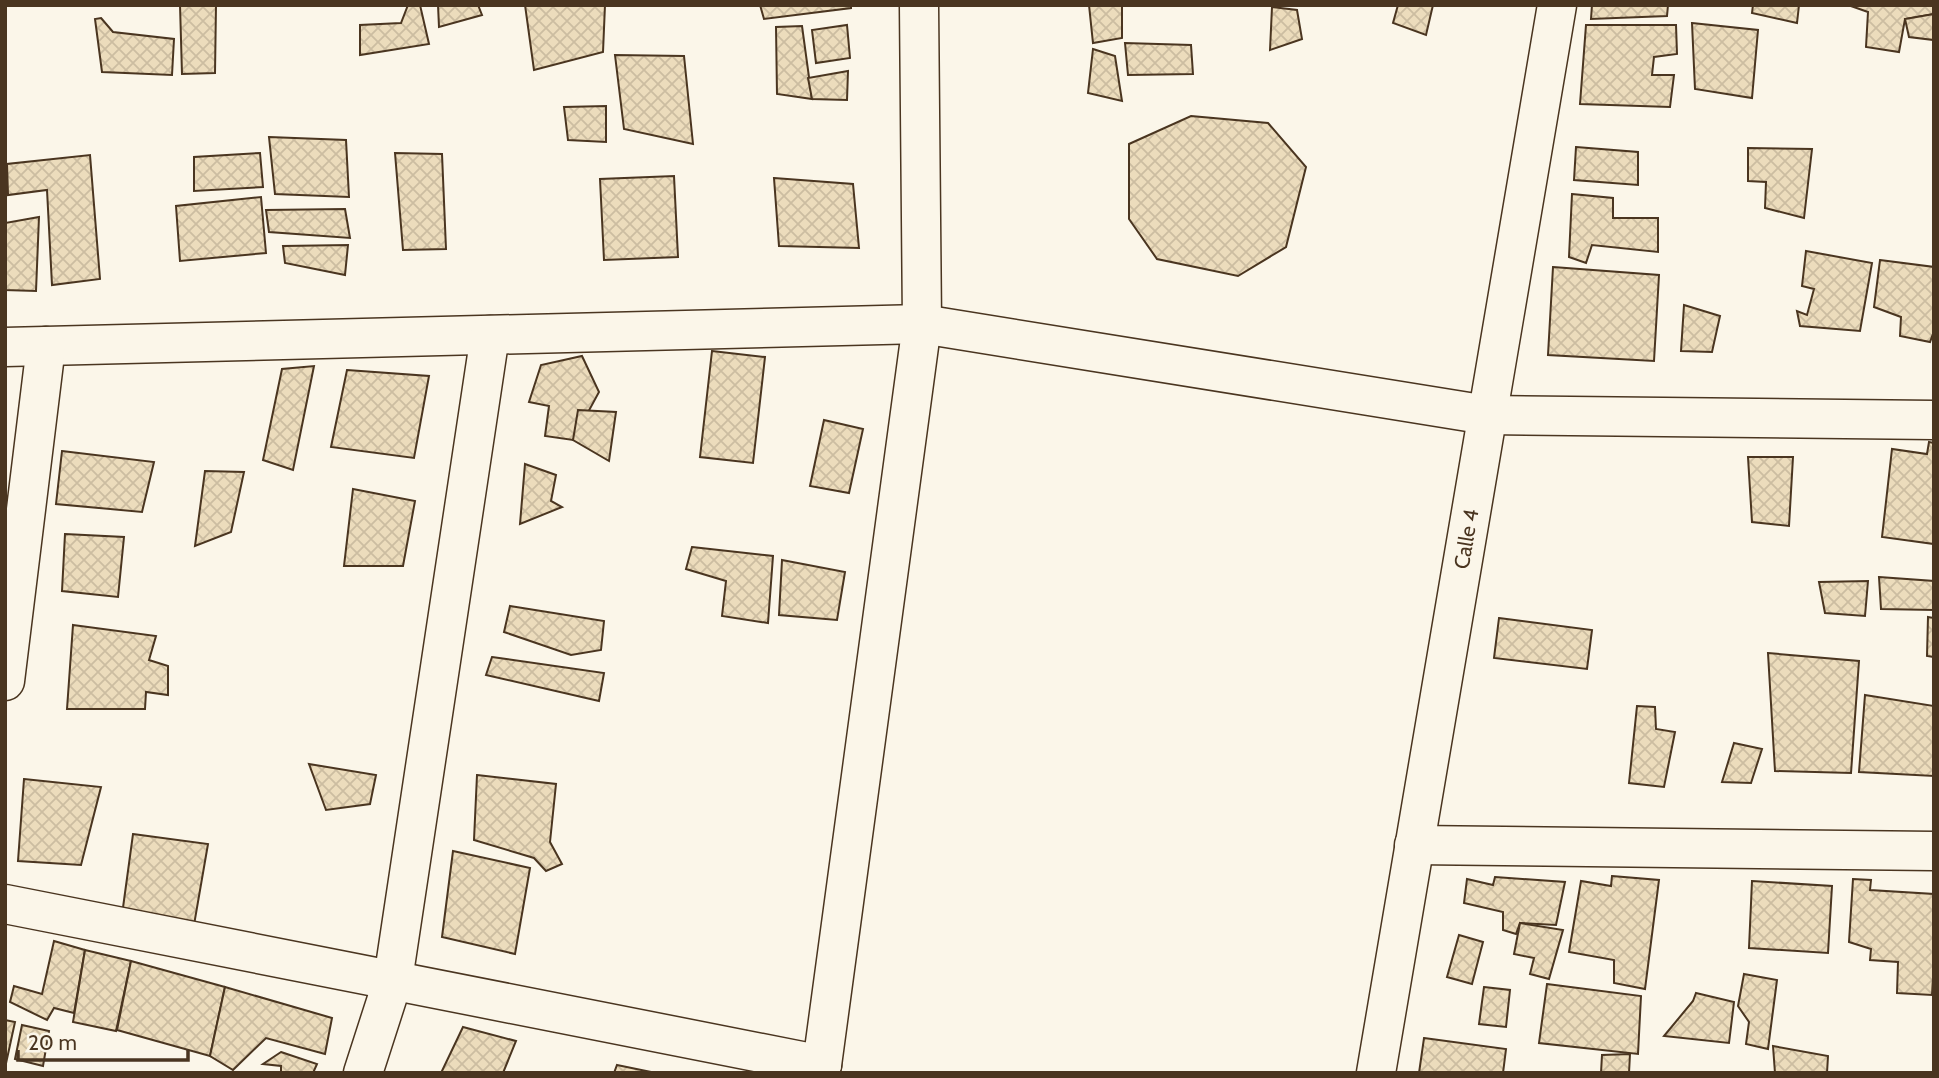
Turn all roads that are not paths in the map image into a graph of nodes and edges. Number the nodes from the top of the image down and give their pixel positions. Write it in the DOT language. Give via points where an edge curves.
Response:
graph roads {
  1 [pos="919,5"];
  2 [pos="1557,5"];
  3 [pos="922,324"];
  4 [pos="490,335"];
  5 [pos="46,346"];
  6 [pos="5,347"];
  7 [pos="1487,415"];
  8 [pos="1934,421"];
  9 [pos="5,681"];
  10 [pos="1414,845"];
  11 [pos="1934,851"];
  12 [pos="5,904"];
  13 [pos="393,980"];
  14 [pos="819,1069"];
  15 [pos="363,1073"];
  16 [pos="1376,1073"];
  1 -- 3 [label="street"];
  2 -- 7 [label="street, Calle 4"];
  3 -- 4 [label="street"];
  3 -- 7 [label="street"];
  3 -- 14 [label="street"];
  4 -- 5 [label="street"];
  4 -- 13 [label="street"];
  5 -- 6 [label="street"];
  5 -- 9 [label="street"];
  7 -- 8 [label="street"];
  7 -- 10 [label="street, Calle 4"];
  10 -- 11 [label="street"];
  10 -- 16 [label="street, Calle 4"];
  12 -- 13 [label="street"];
  13 -- 14 [label="street"];
  13 -- 15 [label="street"];
}
